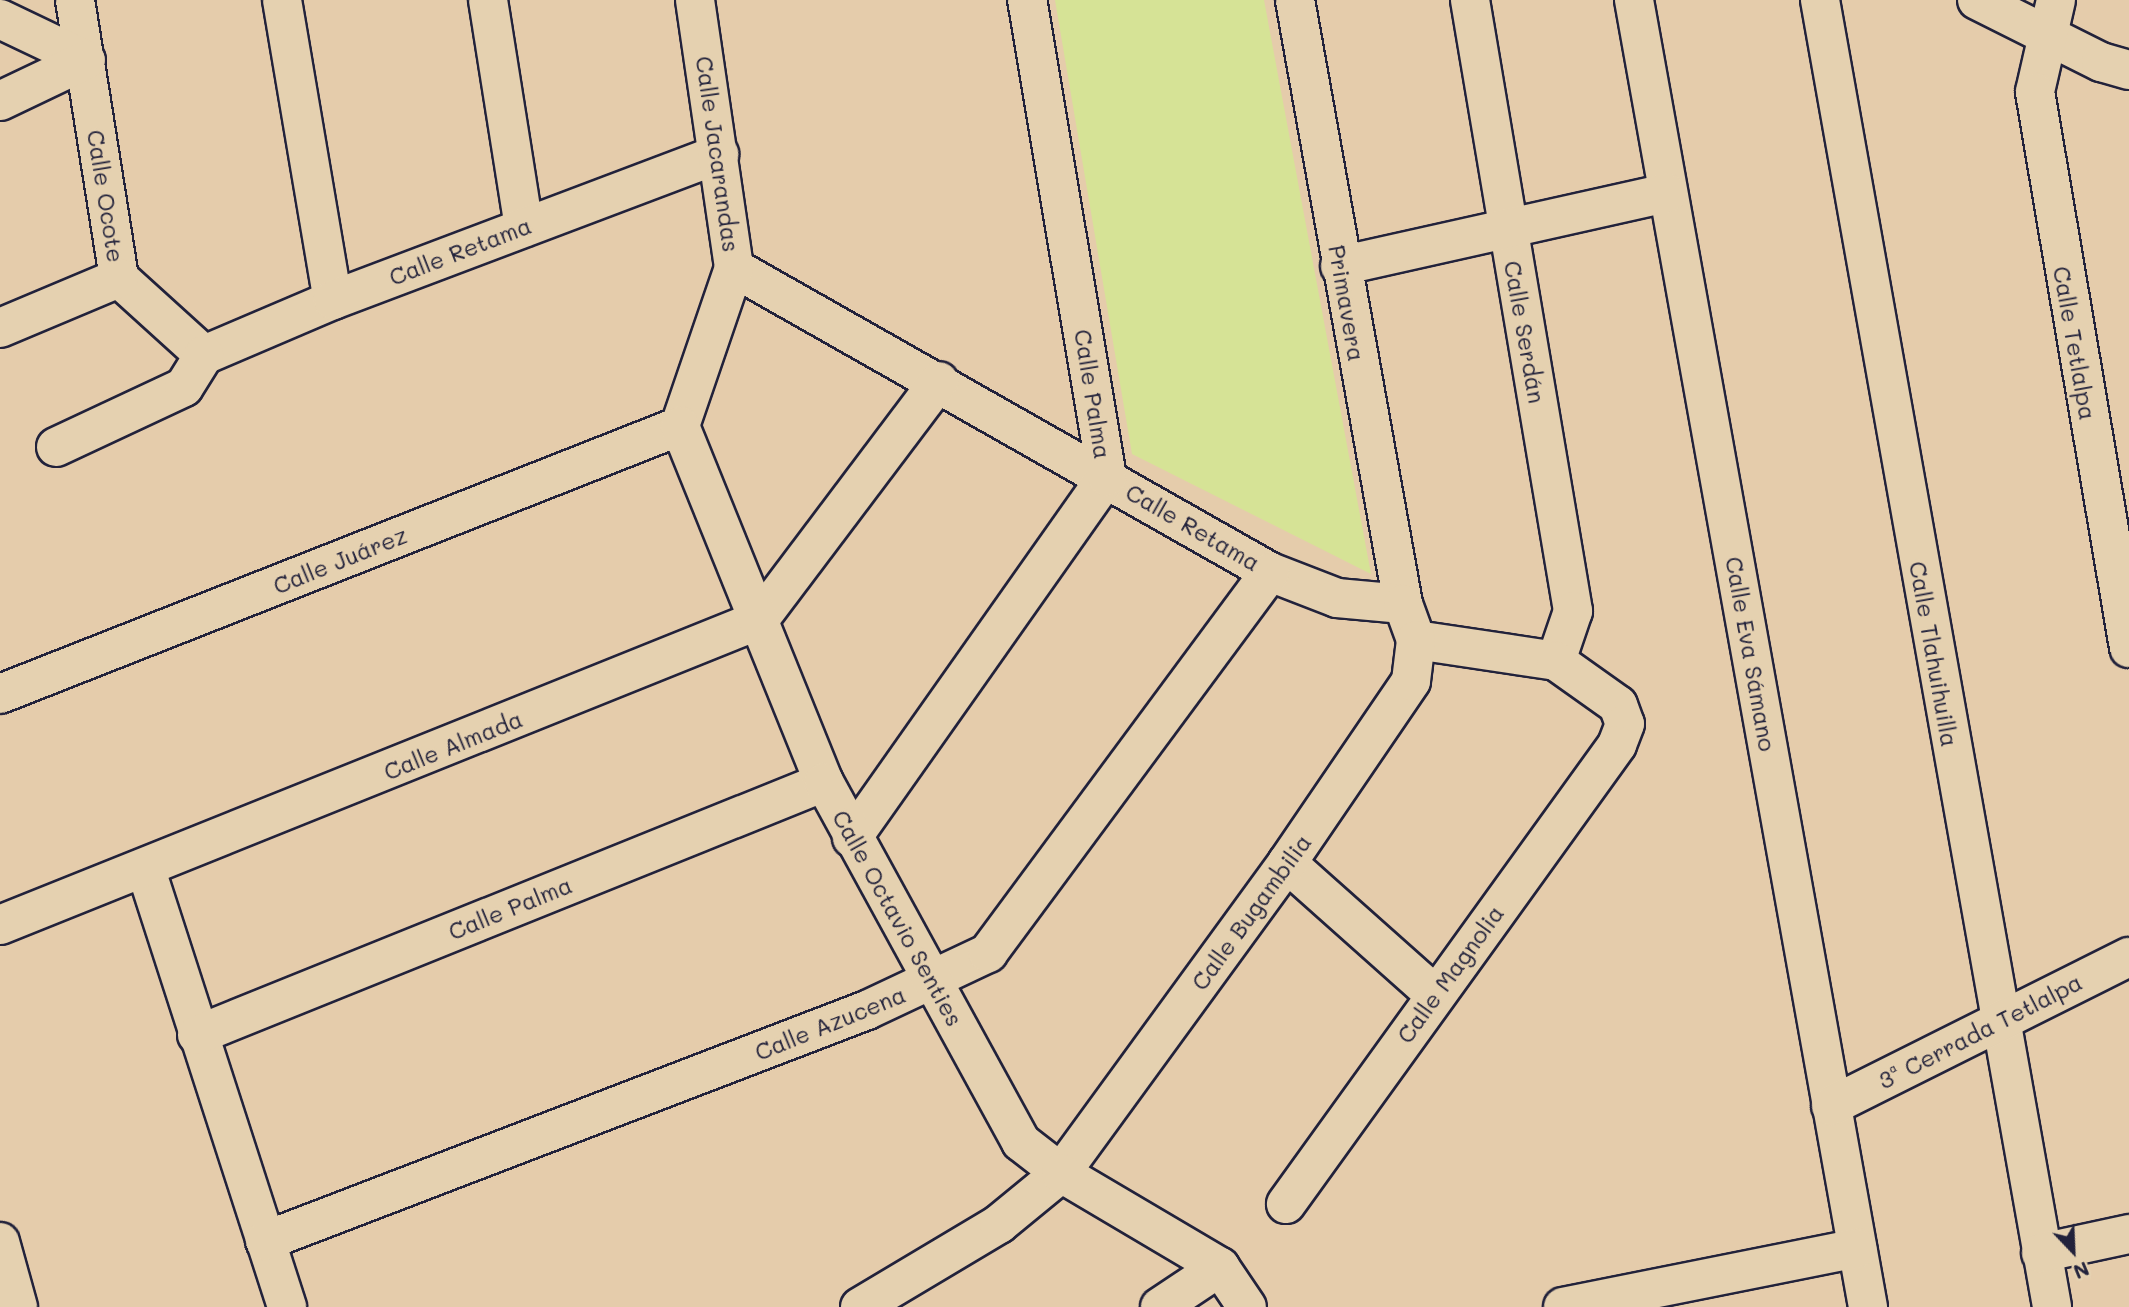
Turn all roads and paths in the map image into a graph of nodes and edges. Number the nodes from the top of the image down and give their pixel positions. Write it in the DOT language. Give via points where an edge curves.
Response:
graph roads {
  1 [pos="75,0"];
  2 [pos="282,0"];
  3 [pos="488,0"];
  4 [pos="695,0"];
  5 [pos="1027,0"];
  6 [pos="1295,0"];
  7 [pos="1470,0"];
  8 [pos="1634,0"];
  9 [pos="1820,0"];
  10 [pos="1977,0"];
  11 [pos="2056,0"];
  12 [pos="0,19"];
  13 [pos="2051,38"];
  14 [pos="86,60"];
  15 [pos="2129,70"];
  16 [pos="0,101"];
  17 [pos="719,154"];
  18 [pos="1667,193"];
  19 [pos="1507,225"];
  20 [pos="524,227"];
  21 [pos="1340,266"];
  22 [pos="734,268"];
  23 [pos="119,278"];
  24 [pos="333,300"];
  25 [pos="0,328"];
  26 [pos="204,355"];
  27 [pos="939,381"];
  28 [pos="680,426"];
  29 [pos="55,447"];
  30 [pos="1107,477"];
  31 [pos="1270,572"];
  32 [pos="1403,604"];
  33 [pos="759,620"];
  34 [pos="1416,640"];
  35 [pos="2129,648"];
  36 [pos="1556,661"];
  37 [pos="0,694"];
  38 [pos="824,782"];
  39 [pos="852,838"];
  40 [pos="1287,863"];
  41 [pos="146,870"];
  42 [pos="0,925"];
  43 [pos="2129,957"];
  44 [pos="933,982"];
  45 [pos="1434,994"];
  46 [pos="1997,1020"];
  47 [pos="197,1035"];
  48 [pos="1831,1106"];
  49 [pos="1061,1173"];
  50 [pos="1286,1204"];
  51 [pos="2129,1234"];
  52 [pos="265,1241"];
  53 [pos="0,1242"];
  54 [pos="1857,1248"];
  55 [pos="2041,1253"];
  56 [pos="1220,1267"];
  57 [pos="18,1307"];
  58 [pos="287,1307"];
  59 [pos="860,1307"];
  60 [pos="1160,1307"];
  61 [pos="1247,1307"];
  62 [pos="1563,1307"];
  63 [pos="1868,1307"];
  64 [pos="2052,1307"];
  1 -- 14 [label="street, Calle Ocote"];
  2 -- 24 [label="street"];
  3 -- 20 [label="street"];
  4 -- 17 [label="street, Calle Jacarandas"];
  5 -- 30 [label="street, Calle Palma"];
  6 -- 21 [label="street, Primavera"];
  7 -- 19 [label="street, Calle Serdán"];
  8 -- 18 [label="street, Calle Eva Sámano"];
  9 -- 46 [label="street, Calle Tlahuihuilla"];
  10 -- 13 [label="street"];
  11 -- 13 [label="street, Calle Tetlalpa"];
  12 -- 14 [label="street"];
  13 -- 15 [label="street"];
  13 -- 35 [label="street, Calle Tetlalpa" via="2035,92"];
  14 -- 16 [label="street"];
  14 -- 23 [label="street, Calle Ocote"];
  17 -- 20 [label="street, Calle Retama"];
  17 -- 22 [label="street, Calle Jacarandas"];
  18 -- 19 [label="street"];
  18 -- 48 [label="street, Calle Eva Sámano"];
  19 -- 21 [label="street"];
  19 -- 36 [label="street, Calle Serdán" via="1573,611"];
  20 -- 24 [label="street, Calle Retama"];
  21 -- 32 [label="street, Primavera"];
  22 -- 27 [label="street, Calle Retama"];
  22 -- 28 [label="street, Calle Jacarandas"];
  23 -- 25 [label="street"];
  23 -- 26 [label="street, Calle Ocote"];
  24 -- 26 [label="street, Calle Retama"];
  26 -- 29 [label="street" via="184,387"];
  27 -- 30 [label="street, Calle Retama"];
  27 -- 33 [label="street"];
  28 -- 33 [label="street, Calle Octavio Senties"];
  28 -- 37 [label="street, Calle Juárez"];
  30 -- 31 [label="street, Calle Retama"];
  30 -- 39 [label="street, Calle Palma"];
  31 -- 32 [label="street, Calle Retama" via="1337,598"];
  31 -- 44 [label="street, Calle Azucena" via="988,953"];
  32 -- 34 [label="street"];
  33 -- 38 [label="street, Calle Octavio Senties"];
  33 -- 41 [label="street, Calle Almada"];
  34 -- 36 [label="street"];
  34 -- 40 [label="street, Calle Bugambilia" via="1411,681"];
  36 -- 45 [label="street, Calle Magnolia" via="1618,705 1625,724 1617,745"];
  38 -- 39 [label="street, Calle Octavio Senties"];
  38 -- 47 [label="street, Calle Palma"];
  39 -- 44 [label="street, Calle Octavio Senties"];
  40 -- 45 [label="street"];
  40 -- 49 [label="street, Calle Bugambilia"];
  41 -- 42 [label="street, Calle Almada"];
  41 -- 47 [label="street"];
  43 -- 46 [label="street, 3ª Cerrada Tetlalpa"];
  44 -- 49 [label="street, Calle Octavio Senties" via="1021,1142"];
  44 -- 52 [label="street, Calle Azucena"];
  45 -- 50 [label="street, Calle Magnolia"];
  46 -- 48 [label="street, 3ª Cerrada Tetlalpa"];
  46 -- 55 [label="street, Calle Tlahuihuilla"];
  47 -- 52 [label="street"];
  48 -- 54 [label="street, Calle Eva Sámano"];
  49 -- 56 [label="street, Calle Octavio Senties"];
  49 -- 59 [label="street, Calle Bugambilia" via="999,1224"];
  51 -- 55 [label="street"];
  52 -- 58 [label="street"];
  53 -- 57 [label="street"];
  54 -- 62 [label="street"];
  54 -- 63 [label="street, Calle Eva Sámano"];
  55 -- 64 [label="street, Calle Tlahuihuilla"];
  56 -- 60 [label="street"];
  56 -- 61 [label="street, Calle Octavio Senties"];
}
